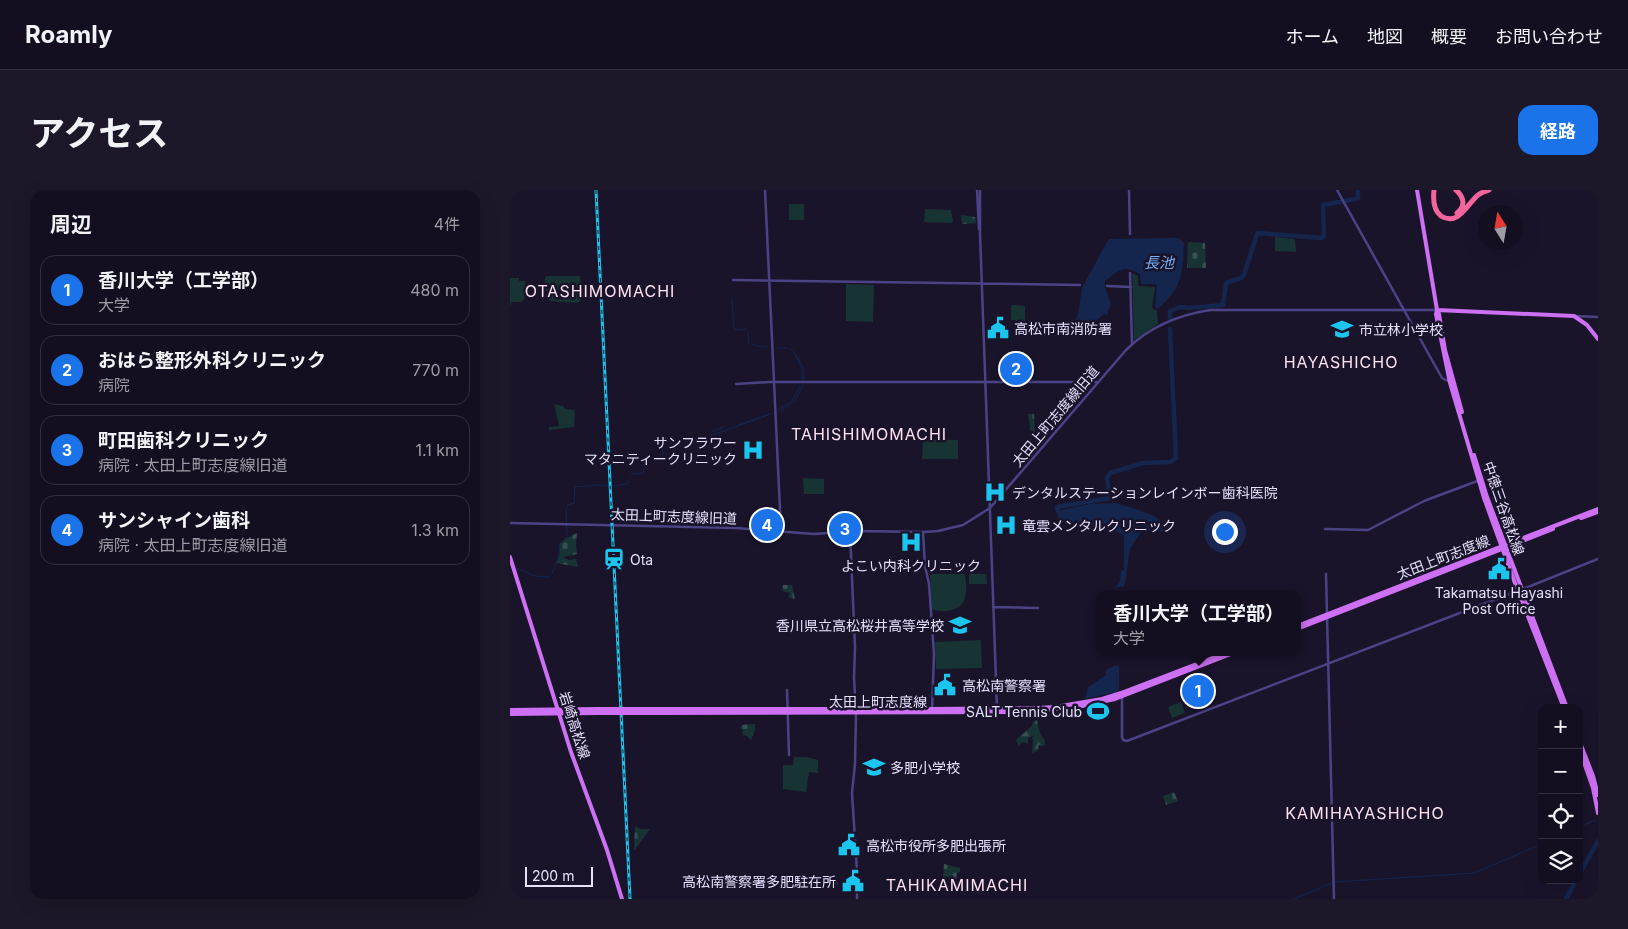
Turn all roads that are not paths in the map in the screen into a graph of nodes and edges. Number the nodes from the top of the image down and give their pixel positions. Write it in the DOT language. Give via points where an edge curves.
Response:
graph roads {
  1 [pos="765,190"];
  2 [pos="979,190"];
  3 [pos="1129,190"];
  4 [pos="1337,190"];
  5 [pos="1417,190"];
  6 [pos="1435,190"];
  7 [pos="1456,190"];
  8 [pos="1489,190"];
  9 [pos="1130,234"];
  10 [pos="1130,272"];
  11 [pos="732,280"];
  12 [pos="770,280"];
  13 [pos="982,284"];
  14 [pos="1080,285"];
  15 [pos="1107,286"];
  16 [pos="1130,286"];
  17 [pos="1403,310"];
  18 [pos="1437,310"];
  19 [pos="1574,316"];
  20 [pos="1598,317"];
  21 [pos="1598,339"];
  22 [pos="1132,344"];
  23 [pos="774,382"];
  24 [pos="986,382"];
  25 [pos="1098,382"];
  26 [pos="1452,383"];
  27 [pos="736,384"];
  28 [pos="1480,480"];
  29 [pos="990,508"];
  30 [pos="1598,510"];
  31 [pos="510,523"];
  32 [pos="1325,529"];
  33 [pos="781,532"];
  34 [pos="850,532"];
  35 [pos="923,532"];
  36 [pos="1504,547"];
  37 [pos="510,557"];
  38 [pos="1598,559"];
  39 [pos="1326,574"];
  40 [pos="1519,590"];
  41 [pos="993,608"];
  42 [pos="1038,608"];
  43 [pos="1327,616"];
  44 [pos="1301,626"];
  45 [pos="1218,656"];
  46 [pos="1225,656"];
  47 [pos="1329,662"];
  48 [pos="787,690"];
  49 [pos="1122,695"];
  50 [pos="1563,704"];
  51 [pos="510,710"];
  52 [pos="997,710"];
  53 [pos="789,711"];
  54 [pos="855,711"];
  55 [pos="932,711"];
  56 [pos="559,712"];
  57 [pos="510,714"];
  58 [pos="1579,749"];
  59 [pos="1582,749"];
  60 [pos="789,755"];
  61 [pos="1598,795"];
  62 [pos="1598,813"];
  63 [pos="622,899"];
  64 [pos="857,899"];
  65 [pos="1334,899"];
  1 -- 12 [label="street"];
  2 -- 13 [label="street"];
  3 -- 9 [label="street"];
  4 -- 17 [label="street"];
  5 -- 18 [label="main road, 中徳三谷高松線"];
  6 -- 7 [label="highway" via="1439,209 1447,215 1457,214 1463,206 1462,197"];
  6 -- 8 [label="highway" via="1437,212 1452,218 1463,212 1476,196"];
  10 -- 16 [label="street"];
  11 -- 12 [label="street"];
  12 -- 13 [label="street"];
  12 -- 23 [label="street"];
  13 -- 14 [label="street"];
  13 -- 24 [label="street"];
  15 -- 16 [label="street"];
  16 -- 22 [label="street"];
  17 -- 18 [label="street, 太田上町志度線旧道"];
  17 -- 22 [label="street, 太田上町志度線旧道" via="1203,311 1168,321"];
  17 -- 26 [label="street" via="1442,378"];
  18 -- 19 [label="main road"];
  18 -- 26 [label="main road, 中徳三谷高松線"];
  19 -- 20 [label="street"];
  19 -- 21 [label="main road"];
  22 -- 25 [label="street, 太田上町志度線旧道"];
  23 -- 24 [label="street"];
  23 -- 27 [label="street"];
  23 -- 33 [label="street"];
  24 -- 25 [label="street"];
  24 -- 29 [label="street"];
  25 -- 29 [label="street, 太田上町志度線旧道"];
  26 -- 28 [label="main road, 中徳三谷高松線"];
  28 -- 32 [label="street" via="1424,501 1368,530"];
  28 -- 36 [label="main road, 中徳三谷高松線"];
  29 -- 35 [label="street, 太田上町志度線旧道" via="963,524"];
  29 -- 41 [label="street"];
  30 -- 36 [label="main road, 太田上町志度線"];
  31 -- 33 [label="street, 太田上町志度線旧道" via="736,528"];
  33 -- 34 [label="street, 太田上町志度線旧道"];
  34 -- 35 [label="street, 太田上町志度線旧道"];
  34 -- 54 [label="street"];
  35 -- 55 [label="street" via="934,654"];
  36 -- 40 [label="main road, 中徳三谷高松線"];
  36 -- 43 [label="main road, 太田上町志度線"];
  37 -- 56 [label="main road, 岩崎高松線"];
  38 -- 40 [label="street"];
  39 -- 43 [label="street"];
  40 -- 47 [label="street"];
  40 -- 50 [label="main road, 中徳三谷高松線"];
  41 -- 42 [label="street"];
  41 -- 52 [label="street"];
  43 -- 44 [label="main road, 太田上町志度線"];
  43 -- 47 [label="street"];
  45 -- 49 [label="main road, 太田上町志度線"];
  46 -- 49 [label="main road, 太田上町志度線"];
  47 -- 49 [label="street" via="1126,741 1122,737"];
  47 -- 65 [label="street"];
  48 -- 53 [label="street"];
  49 -- 52 [label="main road, 太田上町志度線" via="1057,706"];
  51 -- 56 [label="main road, 太田上町志度線"];
  52 -- 55 [label="main road, 太田上町志度線"];
  53 -- 54 [label="main road, 太田上町志度線"];
  53 -- 56 [label="main road, 太田上町志度線, bridge"];
  53 -- 60 [label="street"];
  54 -- 55 [label="main road, 太田上町志度線"];
  54 -- 64 [label="street" via="852,793"];
  56 -- 57 [label="main road, 太田上町志度線"];
  56 -- 63 [label="main road, 岩崎高松線"];
  58 -- 62 [label="main road"];
  59 -- 61 [label="main road"];
}
